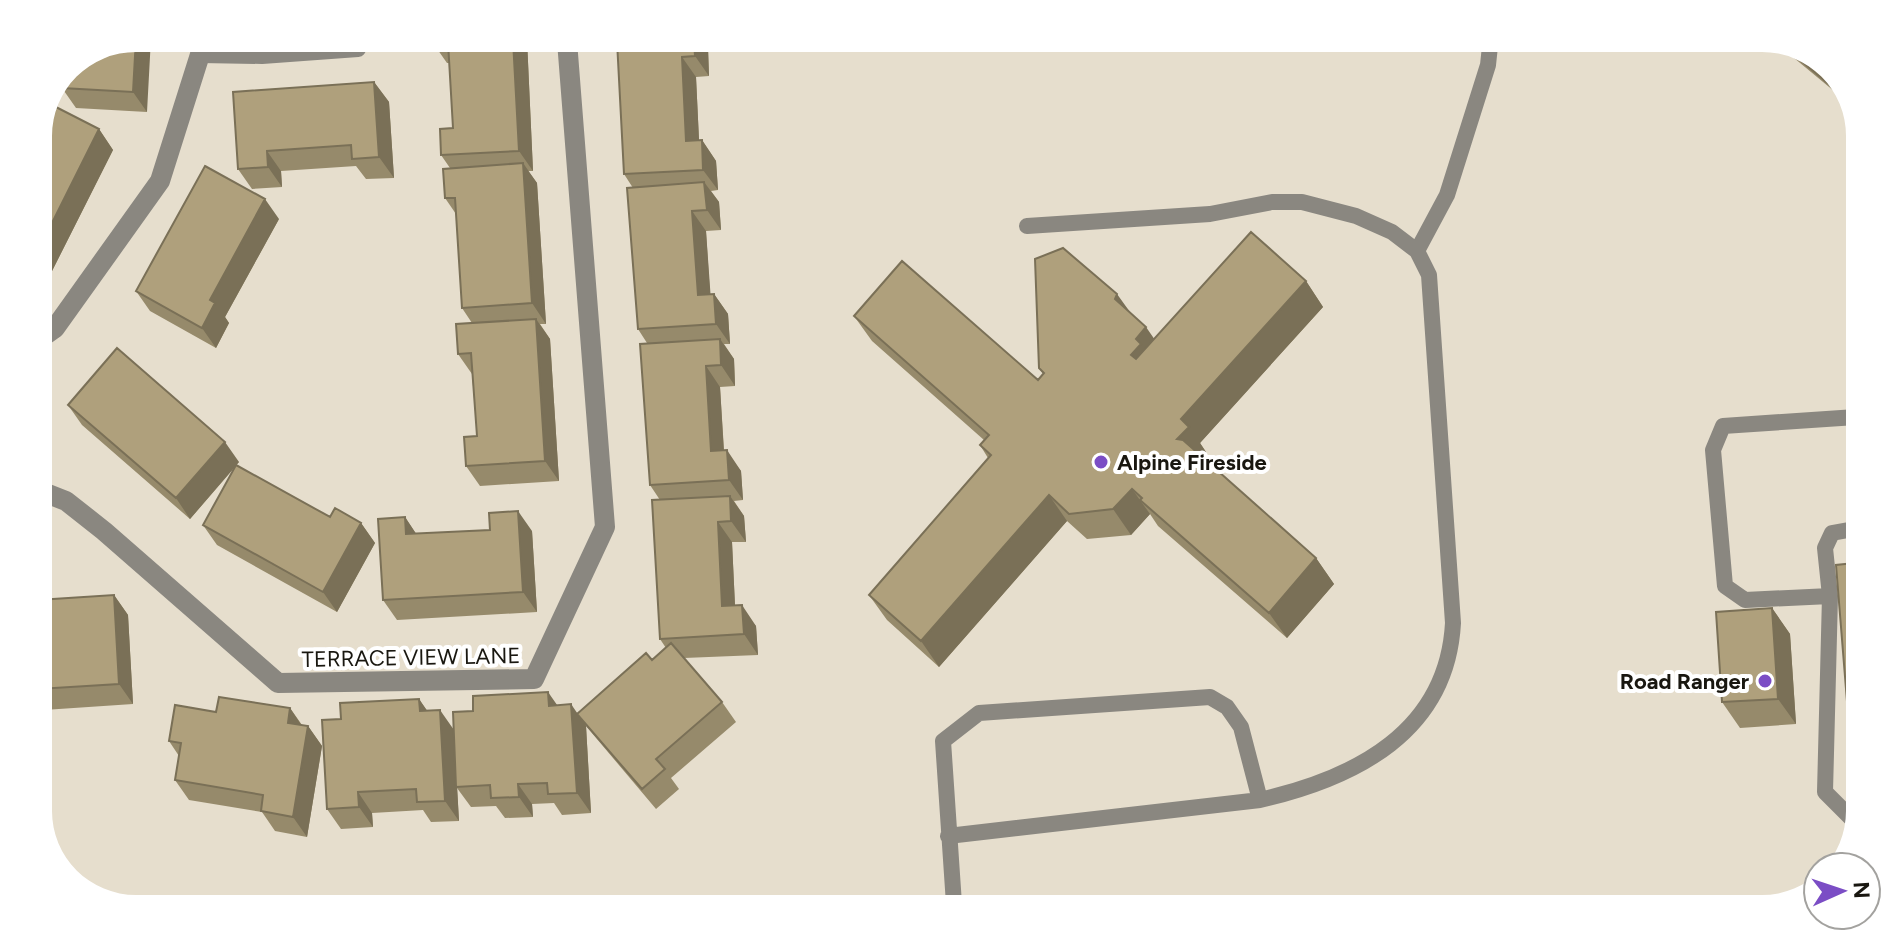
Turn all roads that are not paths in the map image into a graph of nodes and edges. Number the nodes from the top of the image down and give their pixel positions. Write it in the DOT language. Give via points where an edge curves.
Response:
graph roads {
  1 [pos="199,52"];
  2 [pos="238,52"];
  3 [pos="317,52"];
  4 [pos="568,52"];
  5 [pos="1489,52"];
  6 [pos="1027,226"];
  7 [pos="1417,251"];
  8 [pos="52,330"];
  9 [pos="1846,418"];
  10 [pos="52,496"];
  11 [pos="1846,530"];
  12 [pos="1830,596"];
  13 [pos="1260,800"];
  14 [pos="1846,813"];
  15 [pos="948,836"];
  16 [pos="953,895"];
  1 -- 8 [label="street" via="160,181"];
  2 -- 3 [label="lane"];
  4 -- 10 [label="street, TERRACE VIEW LANE" via="605,527 534,679 278,683 104,531"];
  5 -- 7 [label="lane" via="1447,195"];
  6 -- 7 [label="lane" via="1302,202 1356,216 1392,232"];
  7 -- 13 [label="lane" via="1429,275 1452,651 1440,684 1418,719 1381,752 1299,791"];
  9 -- 12 [label="lane" via="1723,426 1713,450 1725,586 1745,600"];
  11 -- 12 [label="lane" via="1832,533 1825,548"];
  12 -- 14 [label="lane" via="1825,792"];
  13 -- 15 [label="lane"];
  13 -- 15 [label="lane" via="1241,727 1227,707 1210,697 979,713 943,741"];
  15 -- 16 [label="lane"];
}
